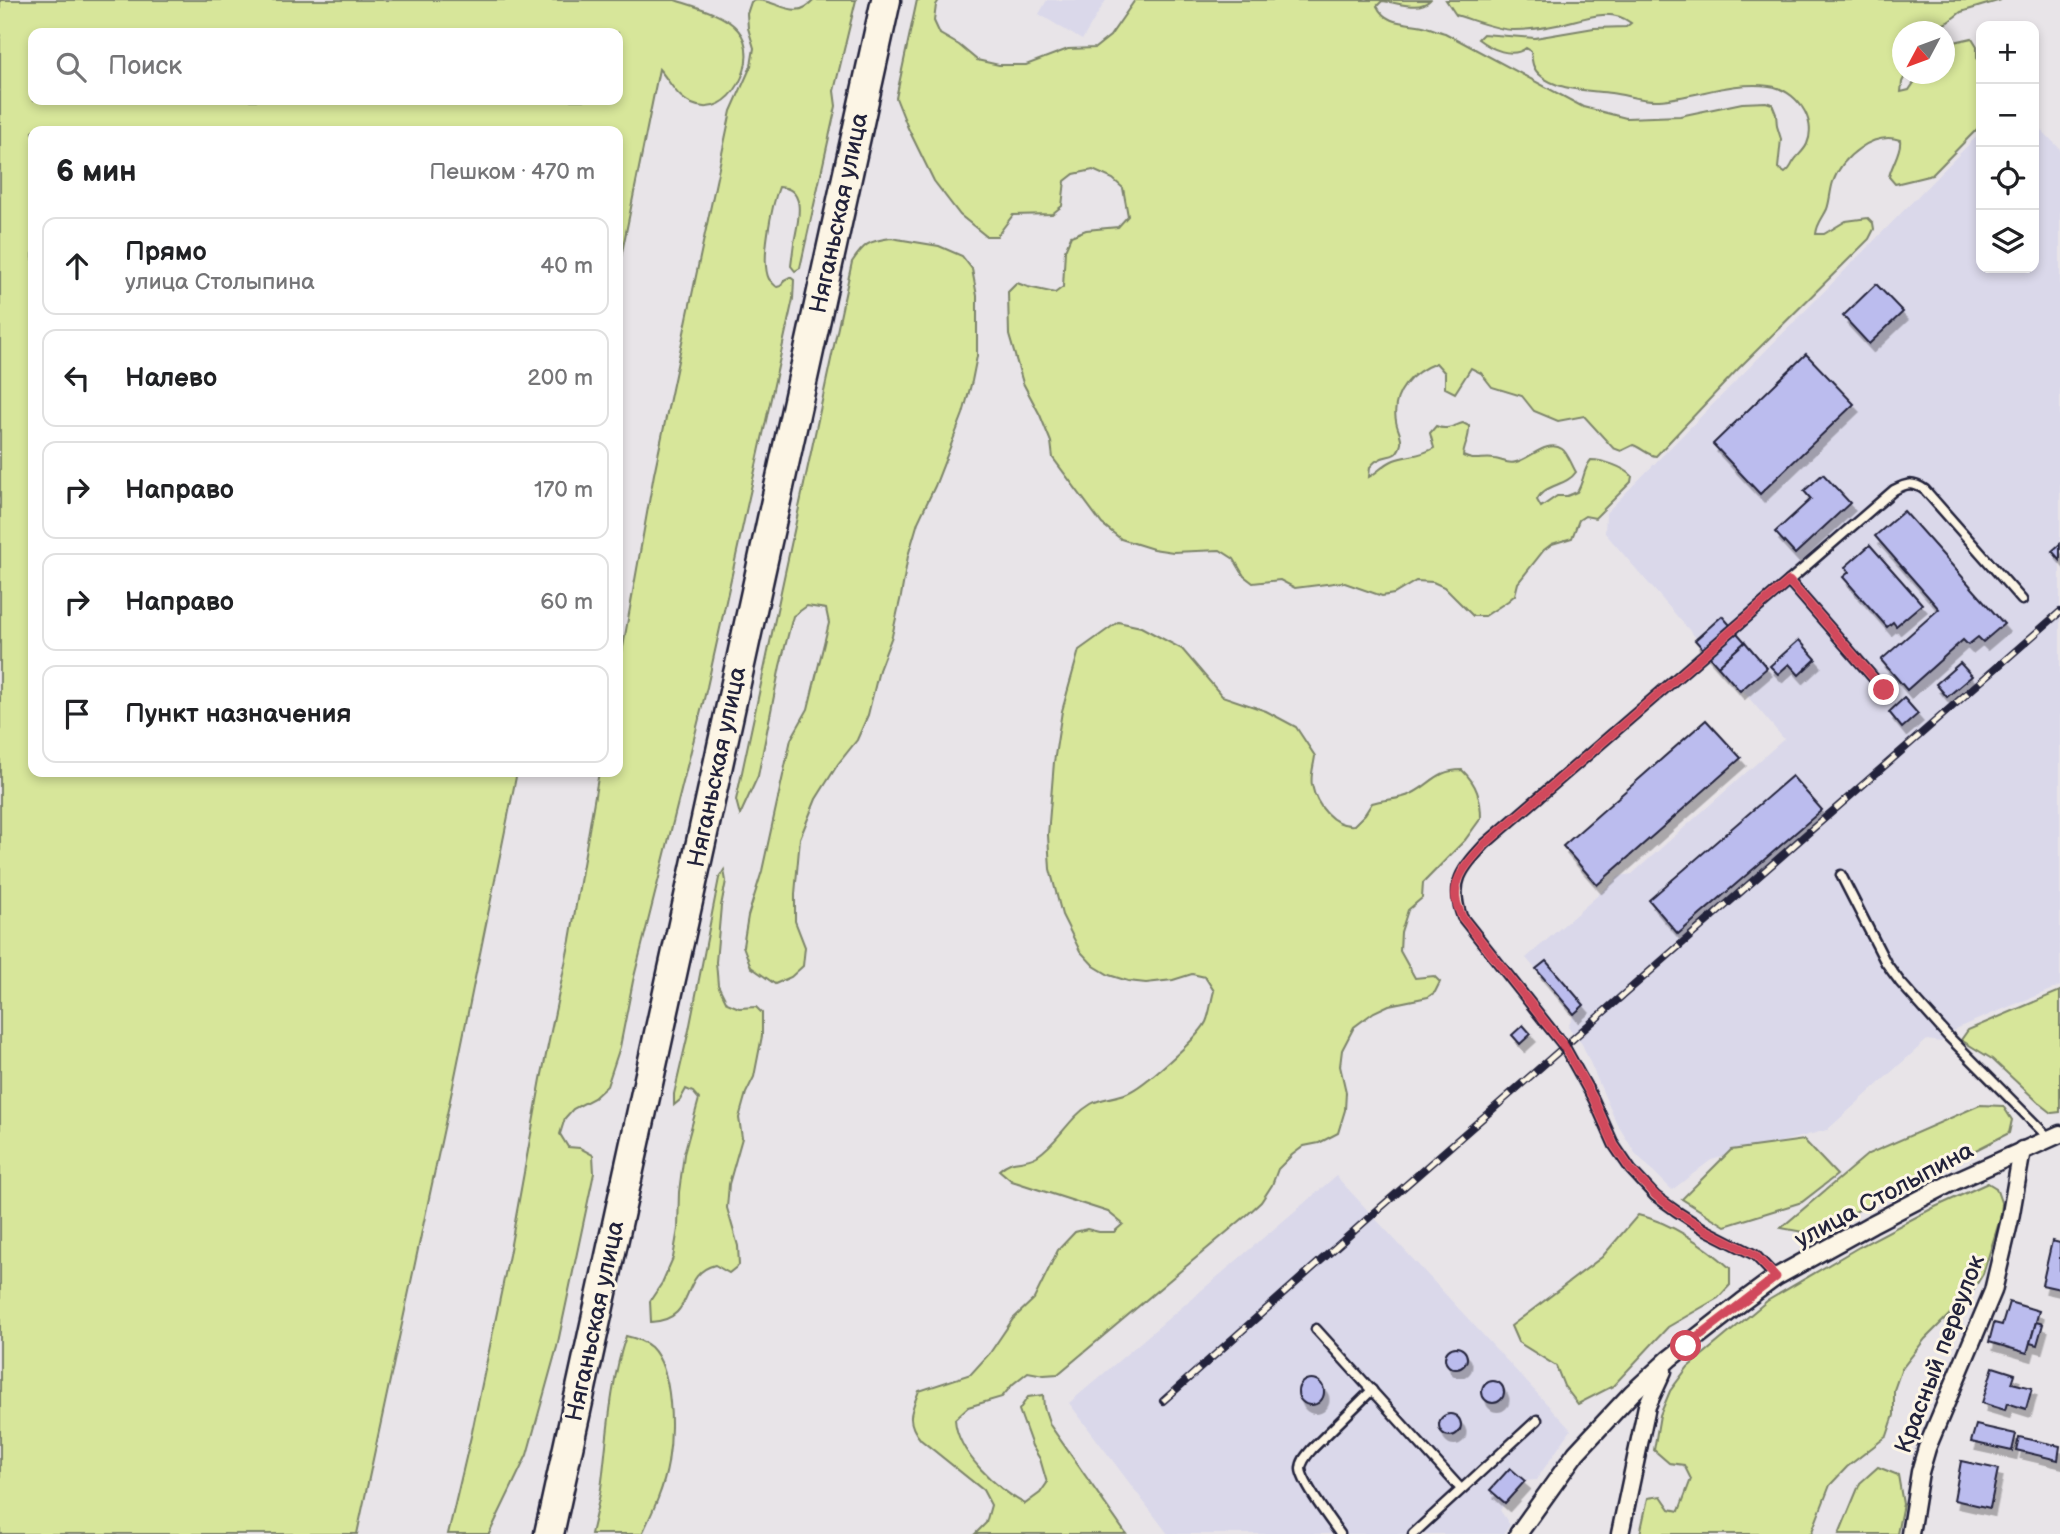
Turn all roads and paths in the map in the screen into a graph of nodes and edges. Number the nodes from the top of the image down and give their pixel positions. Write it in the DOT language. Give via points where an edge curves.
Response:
graph roads {
  1 [pos="886,0"];
  2 [pos="1789,581"];
  3 [pos="2022,600"];
  4 [pos="1884,690"];
  5 [pos="1842,875"];
  6 [pos="2055,1136"];
  7 [pos="2022,1150"];
  8 [pos="1776,1277"];
  9 [pos="1316,1329"];
  10 [pos="1669,1359"];
  11 [pos="1372,1390"];
  12 [pos="1537,1420"];
  13 [pos="1461,1489"];
  14 [pos="549,1534"];
  15 [pos="1340,1534"];
  16 [pos="1413,1534"];
  17 [pos="1518,1534"];
  18 [pos="1620,1534"];
  19 [pos="1910,1534"];
  1 -- 14 [label="highway, Няганьская улица"];
  2 -- 3 [label="lane" via="1894,490 1914,483"];
  2 -- 4 [label="lane"];
  2 -- 8 [label="lane" via="1485,844 1464,869 1456,900 1473,933 1574,1061 1631,1170 1676,1211 1755,1255"];
  5 -- 6 [label="lane" via="1886,964 1900,982 1948,1035"];
  6 -- 7 [label="street, улица Столыпина"];
  7 -- 8 [label="street, улица Столыпина"];
  7 -- 19 [label="street, Красный переулок" via="1993,1292 1927,1448"];
  8 -- 10 [label="street, улица Столыпина"];
  9 -- 11 [label="lane"];
  10 -- 17 [label="street, улица Столыпина" via="1576,1453"];
  10 -- 18 [label="street, улица Столыпина" via="1647,1406"];
  11 -- 13 [label="lane"];
  11 -- 15 [label="lane" via="1312,1449 1301,1469"];
  12 -- 13 [label="lane"];
  13 -- 16 [label="lane"];
}
